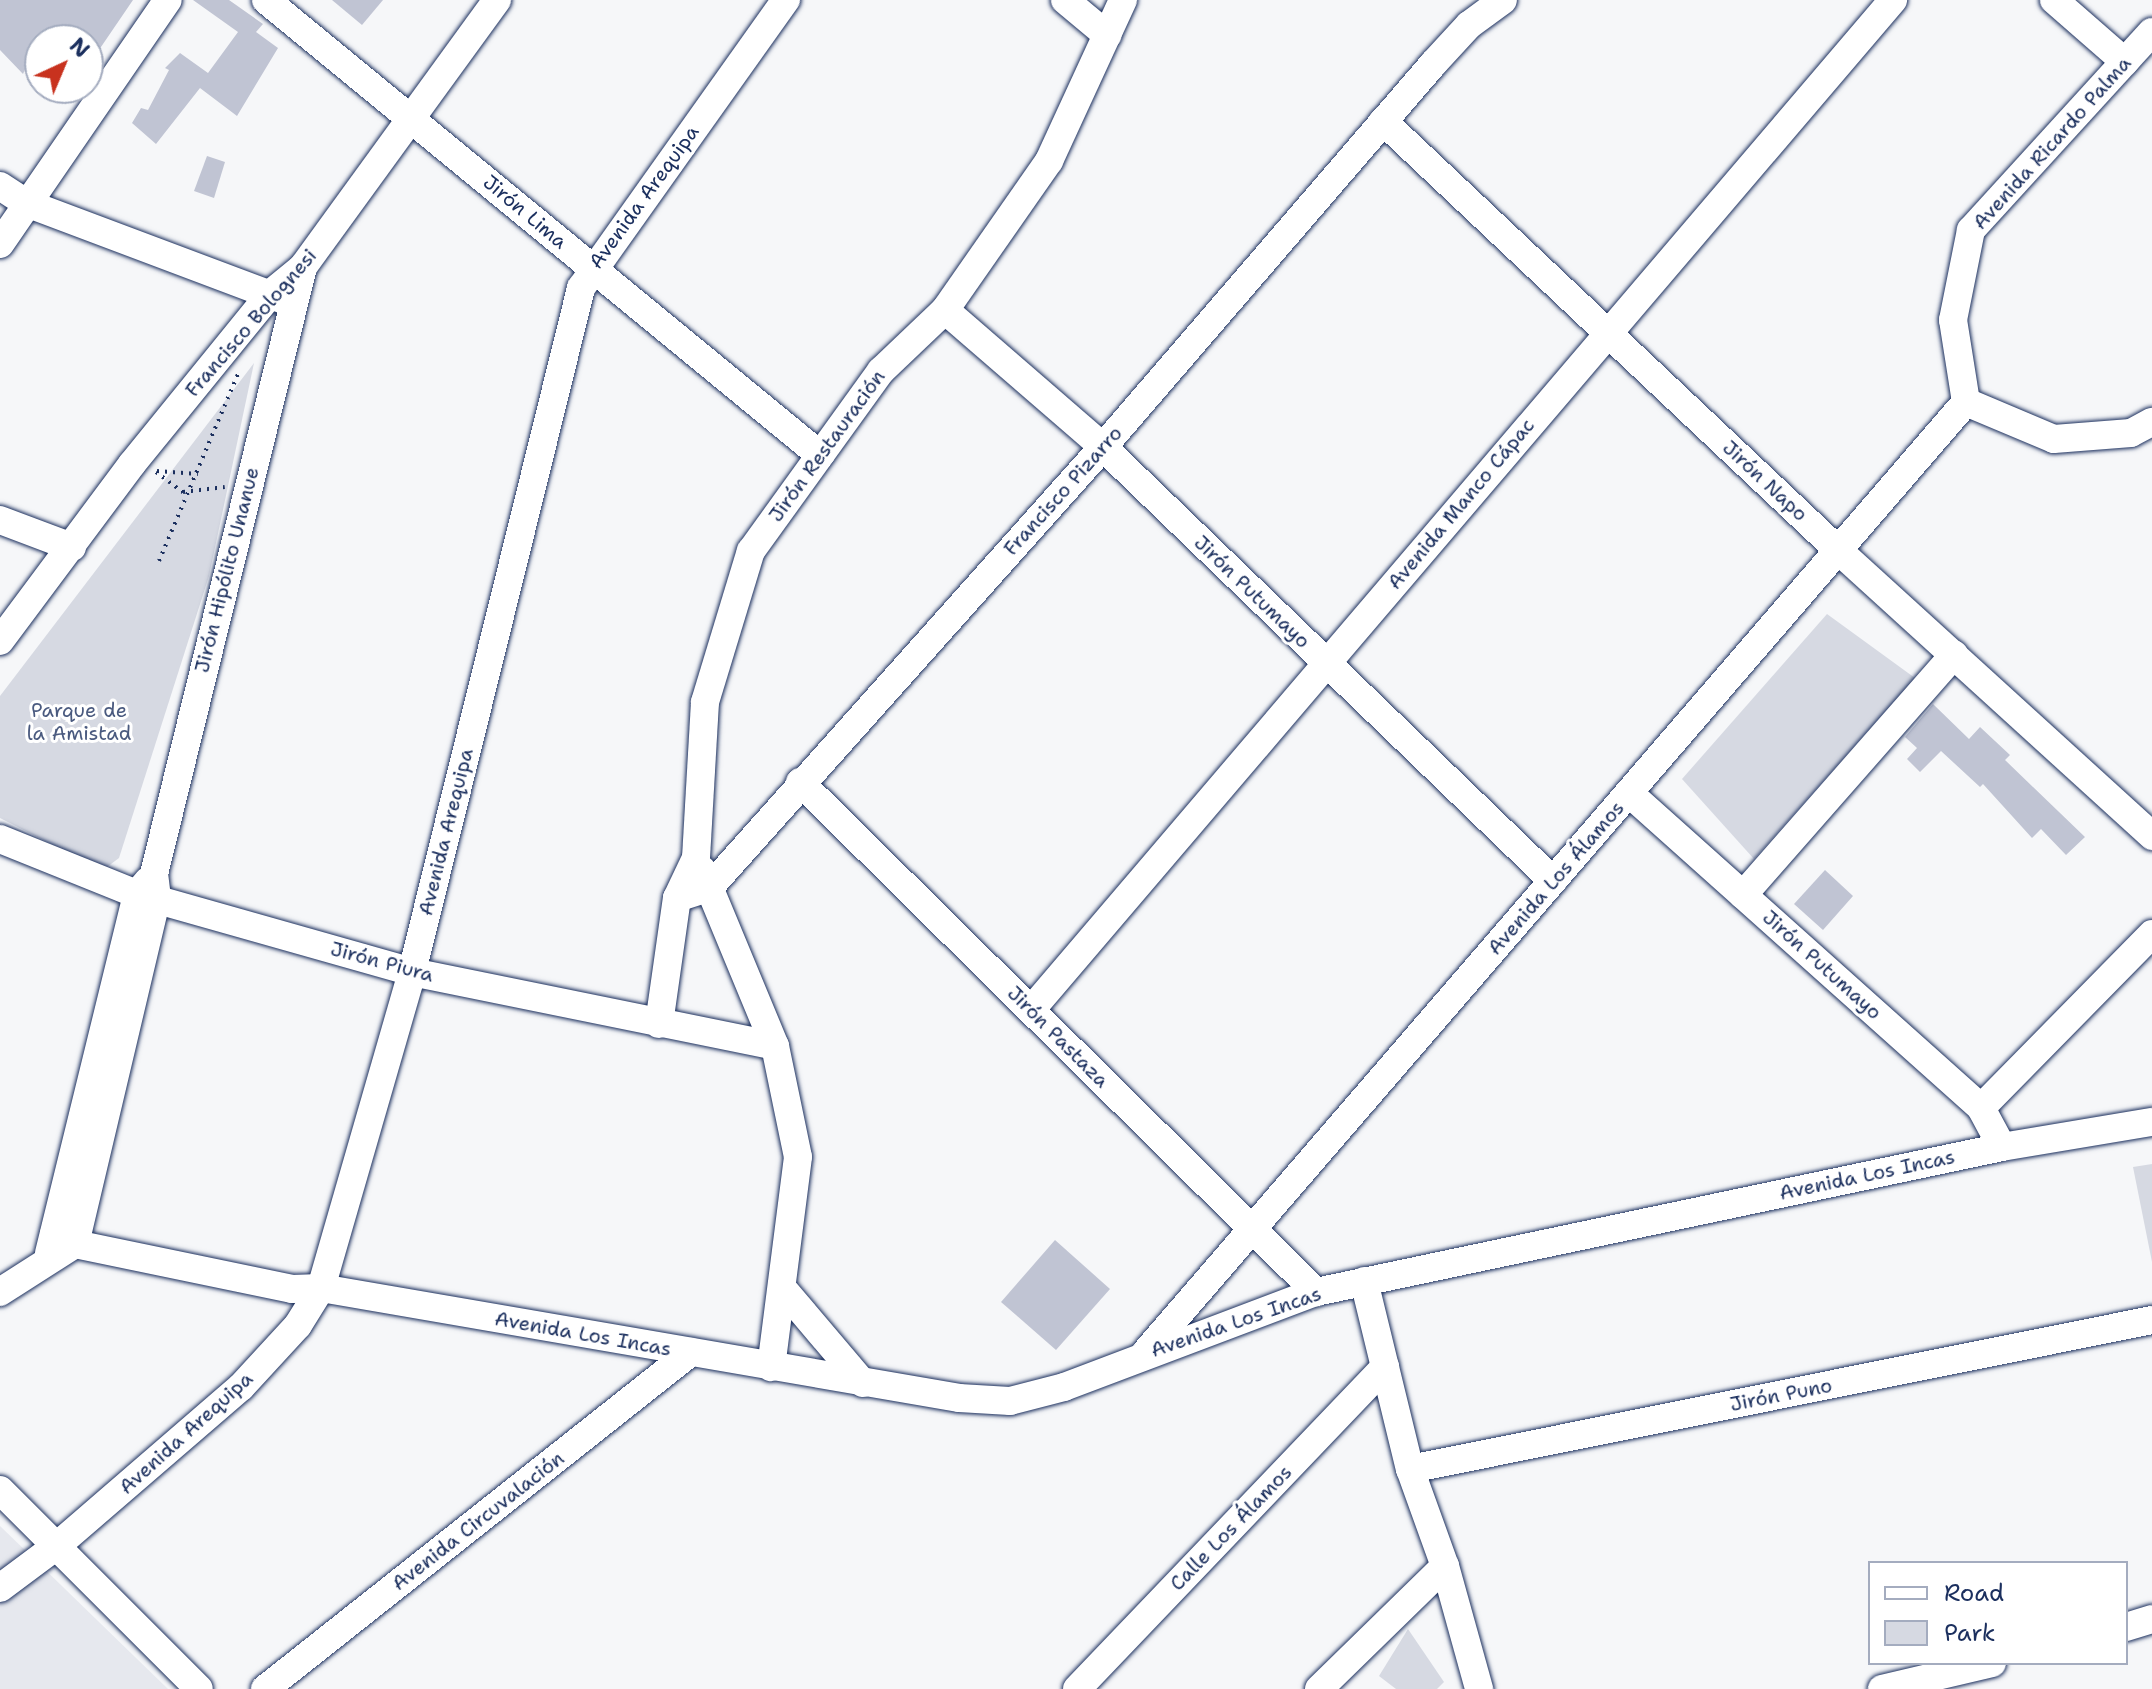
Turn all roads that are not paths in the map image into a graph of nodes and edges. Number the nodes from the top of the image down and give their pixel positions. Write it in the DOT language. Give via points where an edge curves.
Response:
graph roads {
  1 [pos="168,0"];
  2 [pos="266,0"];
  3 [pos="497,0"];
  4 [pos="786,0"];
  5 [pos="1065,0"];
  6 [pos="1123,0"];
  7 [pos="1474,0"];
  8 [pos="1503,0"];
  9 [pos="1893,0"];
  10 [pos="2054,0"];
  11 [pos="2152,32"];
  12 [pos="1107,35"];
  13 [pos="2125,62"];
  14 [pos="1433,64"];
  15 [pos="413,116"];
  16 [pos="1383,121"];
  17 [pos="0,186"];
  18 [pos="26,203"];
  19 [pos="0,244"];
  20 [pos="592,269"];
  21 [pos="283,299"];
  22 [pos="945,310"];
  23 [pos="1606,332"];
  24 [pos="1966,402"];
  25 [pos="2152,422"];
  26 [pos="1103,447"];
  27 [pos="820,455"];
  28 [pos="0,520"];
  29 [pos="72,547"];
  30 [pos="1838,550"];
  31 [pos="0,641"];
  32 [pos="1954,655"];
  33 [pos="1326,664"];
  34 [pos="800,782"];
  35 [pos="1629,793"];
  36 [pos="2152,836"];
  37 [pos="0,839"];
  38 [pos="696,858"];
  39 [pos="1553,881"];
  40 [pos="710,887"];
  41 [pos="149,889"];
  42 [pos="1743,895"];
  43 [pos="677,898"];
  44 [pos="2152,934"];
  45 [pos="412,972"];
  46 [pos="1031,1010"];
  47 [pos="659,1024"];
  48 [pos="775,1046"];
  49 [pos="1981,1108"];
  50 [pos="2152,1122"];
  51 [pos="2002,1147"];
  52 [pos="1252,1228"];
  53 [pos="64,1239"];
  54 [pos="1364,1281"];
  55 [pos="321,1288"];
  56 [pos="784,1290"];
  57 [pos="0,1292"];
  58 [pos="1316,1292"];
  59 [pos="2152,1320"];
  60 [pos="691,1352"];
  61 [pos="1145,1354"];
  62 [pos="771,1367"];
  63 [pos="1385,1367"];
  64 [pos="863,1383"];
  65 [pos="1410,1469"];
  66 [pos="0,1490"];
  67 [pos="59,1544"];
  68 [pos="1445,1566"];
  69 [pos="0,1588"];
  70 [pos="2152,1619"];
  71 [pos="2128,1626"];
  72 [pos="1984,1665"];
  73 [pos="199,1689"];
  74 [pos="265,1689"];
  75 [pos="1077,1689"];
  76 [pos="1319,1689"];
  77 [pos="1479,1689"];
  78 [pos="1882,1689"];
  1 -- 18 [label="street"];
  2 -- 15 [label="street, Jirón Lima"];
  3 -- 15 [label="street, Francisco Bolognesi"];
  4 -- 20 [label="street, Avenida Arequipa"];
  5 -- 12 [label="street"];
  6 -- 12 [label="street, Jirón Restauración"];
  7 -- 14 [label="street, Francisco Pizarro"];
  8 -- 14 [label="street, Francisco Pizarro" via="1469,25"];
  9 -- 23 [label="street, Avenida Manco Cápac"];
  10 -- 13 [label="street"];
  11 -- 13 [label="street, Avenida Ricardo Palma"];
  12 -- 22 [label="street, Jirón Restauración" via="1049,161"];
  13 -- 24 [label="street, Avenida Ricardo Palma" via="1971,230 1953,320"];
  14 -- 16 [label="street, Francisco Pizarro"];
  15 -- 20 [label="street, Jirón Lima"];
  15 -- 21 [label="street, Francisco Bolognesi"];
  16 -- 23 [label="street, Jirón Napo"];
  16 -- 26 [label="street, Francisco Pizarro"];
  17 -- 18 [label="street"];
  18 -- 19 [label="street"];
  18 -- 21 [label="street"];
  20 -- 27 [label="street, Jirón Lima"];
  20 -- 45 [label="street, Avenida Arequipa" via="581,288"];
  21 -- 29 [label="street, Francisco Bolognesi"];
  21 -- 41 [label="street, Jirón Hipólito Unanue" via="247,485"];
  22 -- 26 [label="street, Jirón Putumayo"];
  22 -- 27 [label="street, Jirón Restauración" via="881,371"];
  23 -- 30 [label="street, Jirón Napo"];
  23 -- 33 [label="street, Avenida Manco Cápac"];
  24 -- 25 [label="street" via="2054,439 2131,433"];
  24 -- 30 [label="street, Avenida Los Álamos"];
  26 -- 33 [label="street, Jirón Putumayo"];
  26 -- 34 [label="street, Francisco Pizarro"];
  27 -- 38 [label="street, Jirón Restauración" via="751,551 705,702"];
  28 -- 29 [label="street"];
  29 -- 31 [label="street, Francisco Bolognesi"];
  30 -- 32 [label="street, Jirón Napo"];
  30 -- 35 [label="street, Avenida Los Álamos"];
  32 -- 36 [label="street, Jirón Napo"];
  32 -- 42 [label="street"];
  33 -- 39 [label="street, Jirón Putumayo"];
  33 -- 46 [label="street, Avenida Manco Cápac"];
  34 -- 40 [label="street, Francisco Pizarro"];
  34 -- 46 [label="street, Jirón Pastaza"];
  35 -- 39 [label="street, Avenida Los Álamos"];
  35 -- 42 [label="street, Jirón Putumayo"];
  37 -- 41 [label="street, Jirón Piura"];
  38 -- 40 [label="street, Jirón Restauración"];
  38 -- 43 [label="street, Jirón Restauración"];
  39 -- 52 [label="street, Avenida Los Álamos"];
  40 -- 43 [label="street"];
  40 -- 48 [label="street, Jirón Restauración"];
  41 -- 45 [label="street, Jirón Piura"];
  41 -- 53 [label="street, Jirón Hipólito Unanue"];
  42 -- 49 [label="street, Jirón Putumayo"];
  43 -- 47 [label="street, Jirón Restauración"];
  44 -- 49 [label="street"];
  45 -- 47 [label="street, Jirón Piura"];
  45 -- 55 [label="street, Avenida Arequipa"];
  46 -- 52 [label="street, Jirón Pastaza"];
  47 -- 48 [label="street, Jirón Piura"];
  48 -- 56 [label="street, Jirón Restauración" via="798,1157"];
  49 -- 51 [label="street, Jirón Putumayo"];
  50 -- 51 [label="street, Avenida Los Incas"];
  51 -- 54 [label="street, Avenida Los Incas"];
  52 -- 58 [label="street, Jirón Pastaza"];
  52 -- 61 [label="street, Avenida Los Álamos"];
  53 -- 55 [label="street, Avenida Los Incas" via="292,1289"];
  53 -- 57 [label="street" via="45,1267"];
  54 -- 58 [label="street, Avenida Los Incas"];
  54 -- 63 [label="street"];
  55 -- 60 [label="street, Avenida Los Incas"];
  55 -- 67 [label="street, Avenida Arequipa" via="298,1325 241,1387"];
  56 -- 62 [label="street, Jirón Restauración"];
  56 -- 64 [label="street"];
  58 -- 61 [label="street, Avenida Los Incas"];
  59 -- 65 [label="street, Jirón Puno"];
  60 -- 62 [label="street, Avenida Los Incas"];
  60 -- 74 [label="street, Avenida Circuvalación"];
  61 -- 64 [label="street, Avenida Los Incas" via="1064,1387 1010,1401"];
  62 -- 64 [label="street, Avenida Los Incas"];
  63 -- 65 [label="street"];
  63 -- 75 [label="street, Calle Los Álamos"];
  65 -- 68 [label="street"];
  66 -- 67 [label="street"];
  67 -- 69 [label="street, Avenida Arequipa"];
  67 -- 73 [label="street"];
  68 -- 76 [label="street"];
  68 -- 77 [label="street"];
  70 -- 71 [label="street"];
  72 -- 78 [label="street"];
}
